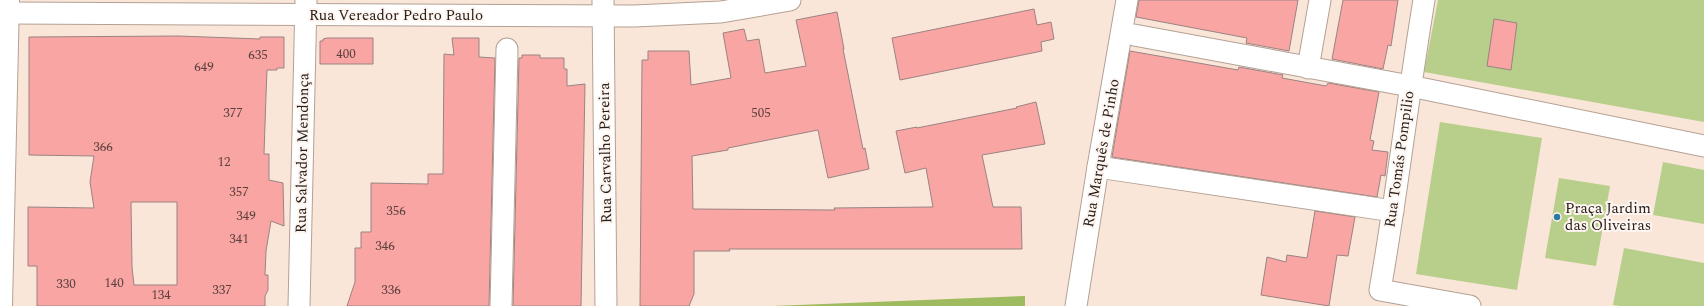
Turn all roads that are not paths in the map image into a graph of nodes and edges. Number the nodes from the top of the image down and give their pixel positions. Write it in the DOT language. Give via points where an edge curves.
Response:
graph roads {
  1 [pos="790,0"];
  2 [pos="1127,0"];
  3 [pos="1320,0"];
  4 [pos="1424,0"];
  5 [pos="721,6"];
  6 [pos="603,7"];
  7 [pos="5,8"];
  8 [pos="306,8"];
  9 [pos="1134,35"];
  10 [pos="507,49"];
  11 [pos="1308,68"];
  12 [pos="1410,86"];
  13 [pos="1704,146"];
  14 [pos="1098,167"];
  15 [pos="1393,211"];
  16 [pos="1378,298"];
  17 [pos="1,306"];
  18 [pos="299,306"];
  19 [pos="501,306"];
  20 [pos="606,306"];
  21 [pos="1076,306"];
  22 [pos="1470,306"];
  1 -- 5 [label="street, Rua Vereador Pedro Paulo"];
  2 -- 14 [label="street, Rua Marquês de Pinho"];
  3 -- 11 [label="street"];
  4 -- 12 [label="street, Rua Tomás Pompilio"];
  5 -- 6 [label="street, Rua Vereador Pedro Paulo" via="634,16"];
  6 -- 8 [label="street, Rua Vereador Pedro Paulo"];
  6 -- 20 [label="street, Rua Carvalho Pereira"];
  7 -- 8 [label="street, Rua Vereador Pedro Paulo"];
  7 -- 17 [label="street"];
  8 -- 18 [label="street, Rua Salvador Mendonça"];
  9 -- 11 [label="street"];
  10 -- 19 [label="street"];
  11 -- 12 [label="street"];
  12 -- 13 [label="street"];
  12 -- 15 [label="street, Rua Tomás Pompilio"];
  14 -- 15 [label="street"];
  14 -- 21 [label="street, Rua Marquês de Pinho"];
  15 -- 16 [label="street, Rua Tomás Pompilio"];
  16 -- 22 [label="street, Rua Tomás Pompilio" via="1407,294"];
}
